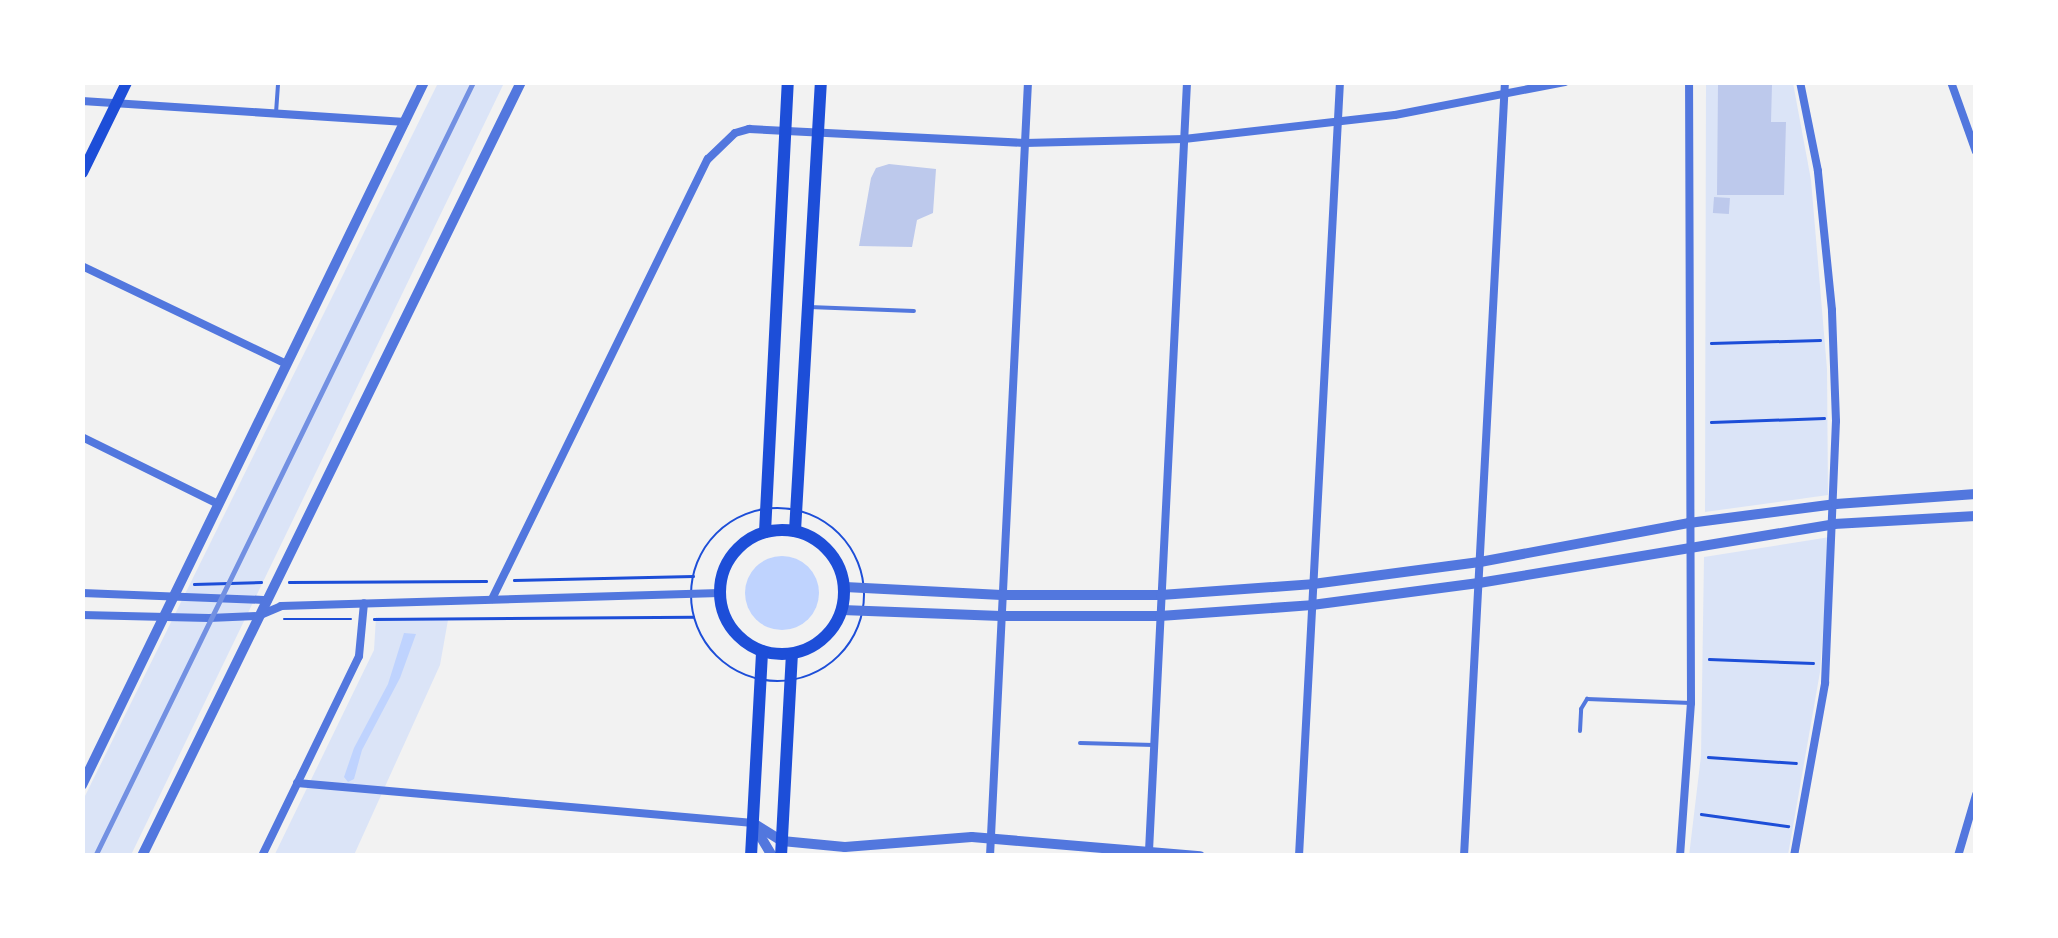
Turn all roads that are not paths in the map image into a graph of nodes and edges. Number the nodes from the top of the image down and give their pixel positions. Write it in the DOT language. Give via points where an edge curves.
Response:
graph roads {
  1 [pos="126,82"];
  2 [pos="278,82"];
  3 [pos="424,82"];
  4 [pos="522,82"];
  5 [pos="788,82"];
  6 [pos="821,82"];
  7 [pos="1028,82"];
  8 [pos="1188,82"];
  9 [pos="1340,82"];
  10 [pos="1504,82"];
  11 [pos="1565,82"];
  12 [pos="1688,82"];
  13 [pos="1800,82"];
  14 [pos="1950,82"];
  15 [pos="1504,94"];
  16 [pos="82,101"];
  17 [pos="116,103"];
  18 [pos="276,114"];
  19 [pos="405,122"];
  20 [pos="1338,123"];
  21 [pos="786,131"];
  22 [pos="818,132"];
  23 [pos="1184,139"];
  24 [pos="1025,143"];
  25 [pos="1976,152"];
  26 [pos="82,172"];
  27 [pos="82,266"];
  28 [pos="808,306"];
  29 [pos="914,311"];
  30 [pos="287,364"];
  31 [pos="82,437"];
  32 [pos="1976,494"];
  33 [pos="218,504"];
  34 [pos="1836,504"];
  35 [pos="1976,516"];
  36 [pos="1689,523"];
  37 [pos="1834,524"];
  38 [pos="795,531"];
  39 [pos="765,532"];
  40 [pos="1689,545"];
  41 [pos="1480,562"];
  42 [pos="1478,583"];
  43 [pos="1313,584"];
  44 [pos="844,587"];
  45 [pos="82,593"];
  46 [pos="720,593"];
  47 [pos="1002,595"];
  48 [pos="1162,595"];
  49 [pos="171,598"];
  50 [pos="266,599"];
  51 [pos="492,599"];
  52 [pos="364,604"];
  53 [pos="1312,604"];
  54 [pos="281,606"];
  55 [pos="842,610"];
  56 [pos="82,615"];
  57 [pos="1001,616"];
  58 [pos="1160,616"];
  59 [pos="162,618"];
  60 [pos="257,618"];
  61 [pos="762,652"];
  62 [pos="792,654"];
  63 [pos="1691,704"];
  64 [pos="1580,731"];
  65 [pos="1080,742"];
  66 [pos="1154,745"];
  67 [pos="297,783"];
  68 [pos="83,784"];
  69 [pos="1976,795"];
  70 [pos="753,823"];
  71 [pos="990,839"];
  72 [pos="782,848"];
  73 [pos="1149,852"];
  74 [pos="142,856"];
  75 [pos="262,856"];
  76 [pos="751,856"];
  77 [pos="772,856"];
  78 [pos="990,856"];
  79 [pos="1200,856"];
  80 [pos="1299,856"];
  81 [pos="1464,856"];
  82 [pos="1680,856"];
  83 [pos="1794,856"];
  84 [pos="1958,856"];
  1 -- 17 [label="main road"];
  2 -- 18 [label="lane"];
  3 -- 19 [label="street"];
  4 -- 50 [label="street"];
  5 -- 21 [label="main road"];
  6 -- 22 [label="main road"];
  7 -- 24 [label="street"];
  8 -- 23 [label="street"];
  9 -- 20 [label="street"];
  10 -- 15 [label="street"];
  11 -- 15 [label="street"];
  12 -- 36 [label="street"];
  13 -- 34 [label="street" via="1818,171 1832,310"];
  14 -- 25 [label="street"];
  15 -- 20 [label="street"];
  15 -- 41 [label="street"];
  16 -- 17 [label="street"];
  17 -- 18 [label="street"];
  17 -- 26 [label="main road"];
  18 -- 19 [label="street"];
  19 -- 30 [label="street"];
  20 -- 23 [label="street"];
  20 -- 43 [label="street"];
  21 -- 22 [label="street"];
  21 -- 39 [label="main road"];
  21 -- 51 [label="street" via="749,129 708,158"];
  22 -- 24 [label="street"];
  22 -- 28 [label="main road"];
  23 -- 24 [label="street"];
  23 -- 48 [label="street"];
  24 -- 47 [label="street"];
  27 -- 30 [label="street"];
  28 -- 29 [label="lane"];
  28 -- 38 [label="main road"];
  30 -- 33 [label="street"];
  31 -- 33 [label="street"];
  32 -- 34 [label="street"];
  33 -- 49 [label="street"];
  34 -- 36 [label="street"];
  34 -- 37 [label="street"];
  35 -- 37 [label="street"];
  36 -- 40 [label="street"];
  36 -- 41 [label="street"];
  37 -- 40 [label="street"];
  37 -- 83 [label="street" via="1825,683"];
  38 -- 39 [label="main road"];
  38 -- 44 [label="main road" via="832,554"];
  39 -- 46 [label="main road" via="738,548"];
  40 -- 42 [label="street"];
  40 -- 63 [label="street"];
  41 -- 42 [label="street"];
  41 -- 43 [label="street"];
  42 -- 53 [label="street"];
  42 -- 81 [label="street"];
  43 -- 48 [label="street"];
  43 -- 53 [label="street"];
  44 -- 47 [label="street"];
  44 -- 55 [label="main road"];
  45 -- 49 [label="street"];
  46 -- 51 [label="street"];
  46 -- 61 [label="main road" via="729,625"];
  47 -- 48 [label="street"];
  47 -- 57 [label="street"];
  48 -- 58 [label="street"];
  49 -- 50 [label="street"];
  49 -- 59 [label="street"];
  50 -- 54 [label="street"];
  50 -- 60 [label="street"];
  51 -- 52 [label="street"];
  52 -- 54 [label="street"];
  52 -- 67 [label="street" via="359,656"];
  53 -- 58 [label="street"];
  53 -- 80 [label="street"];
  54 -- 60 [label="street"];
  55 -- 57 [label="street"];
  55 -- 62 [label="main road" via="818,644"];
  56 -- 59 [label="street"];
  57 -- 58 [label="street"];
  57 -- 71 [label="street"];
  58 -- 66 [label="street"];
  59 -- 60 [label="street"];
  59 -- 68 [label="street"];
  60 -- 74 [label="street"];
  61 -- 62 [label="main road"];
  61 -- 70 [label="main road"];
  62 -- 72 [label="main road"];
  63 -- 64 [label="lane" via="1587,699"];
  63 -- 82 [label="street"];
  65 -- 66 [label="lane"];
  66 -- 73 [label="street"];
  67 -- 70 [label="street"];
  67 -- 75 [label="street"];
  69 -- 84 [label="street"];
  70 -- 72 [label="street"];
  70 -- 76 [label="main road"];
  70 -- 77 [label="street"];
  71 -- 72 [label="street"];
  71 -- 73 [label="street"];
  71 -- 78 [label="street"];
  73 -- 79 [label="street"];
}
